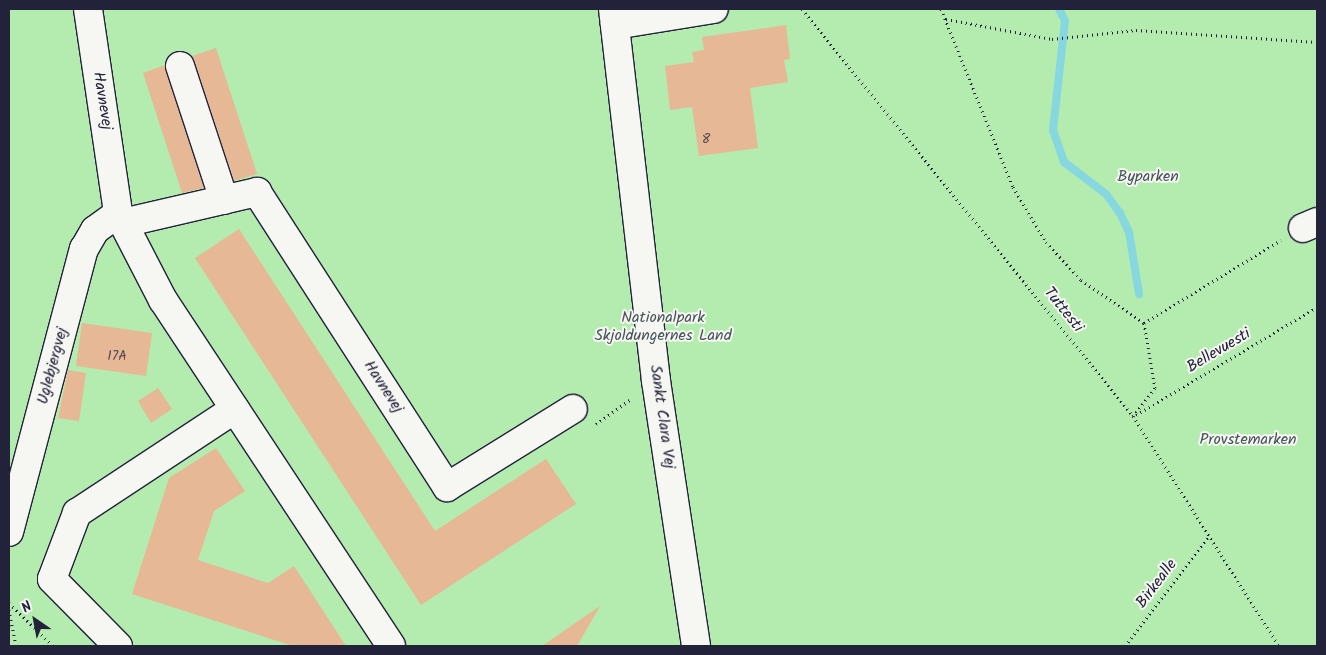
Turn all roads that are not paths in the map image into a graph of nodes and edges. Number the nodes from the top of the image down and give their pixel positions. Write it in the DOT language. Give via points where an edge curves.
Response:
graph roads {
  1 [pos="88,9"];
  2 [pos="714,9"];
  3 [pos="614,17"];
  4 [pos="180,66"];
  5 [pos="224,200"];
  6 [pos="120,218"];
  7 [pos="235,409"];
  8 [pos="573,409"];
  9 [pos="9,532"];
  10 [pos="118,646"];
  11 [pos="391,646"];
  12 [pos="696,646"];
  1 -- 6 [label="street, Havnevej"];
  2 -- 3 [label="street"];
  3 -- 12 [label="street, Sankt Clara Vej" via="656,381"];
  4 -- 5 [label="street"];
  5 -- 6 [label="street, Havnevej"];
  5 -- 8 [label="street, Havnevej" via="257,192 448,488"];
  6 -- 7 [label="street, Havnevej" via="163,300"];
  6 -- 9 [label="street, Uglebjergvej" via="95,230 84,249"];
  7 -- 10 [label="street" via="77,513 52,579"];
  7 -- 11 [label="street, Havnevej"];
}
